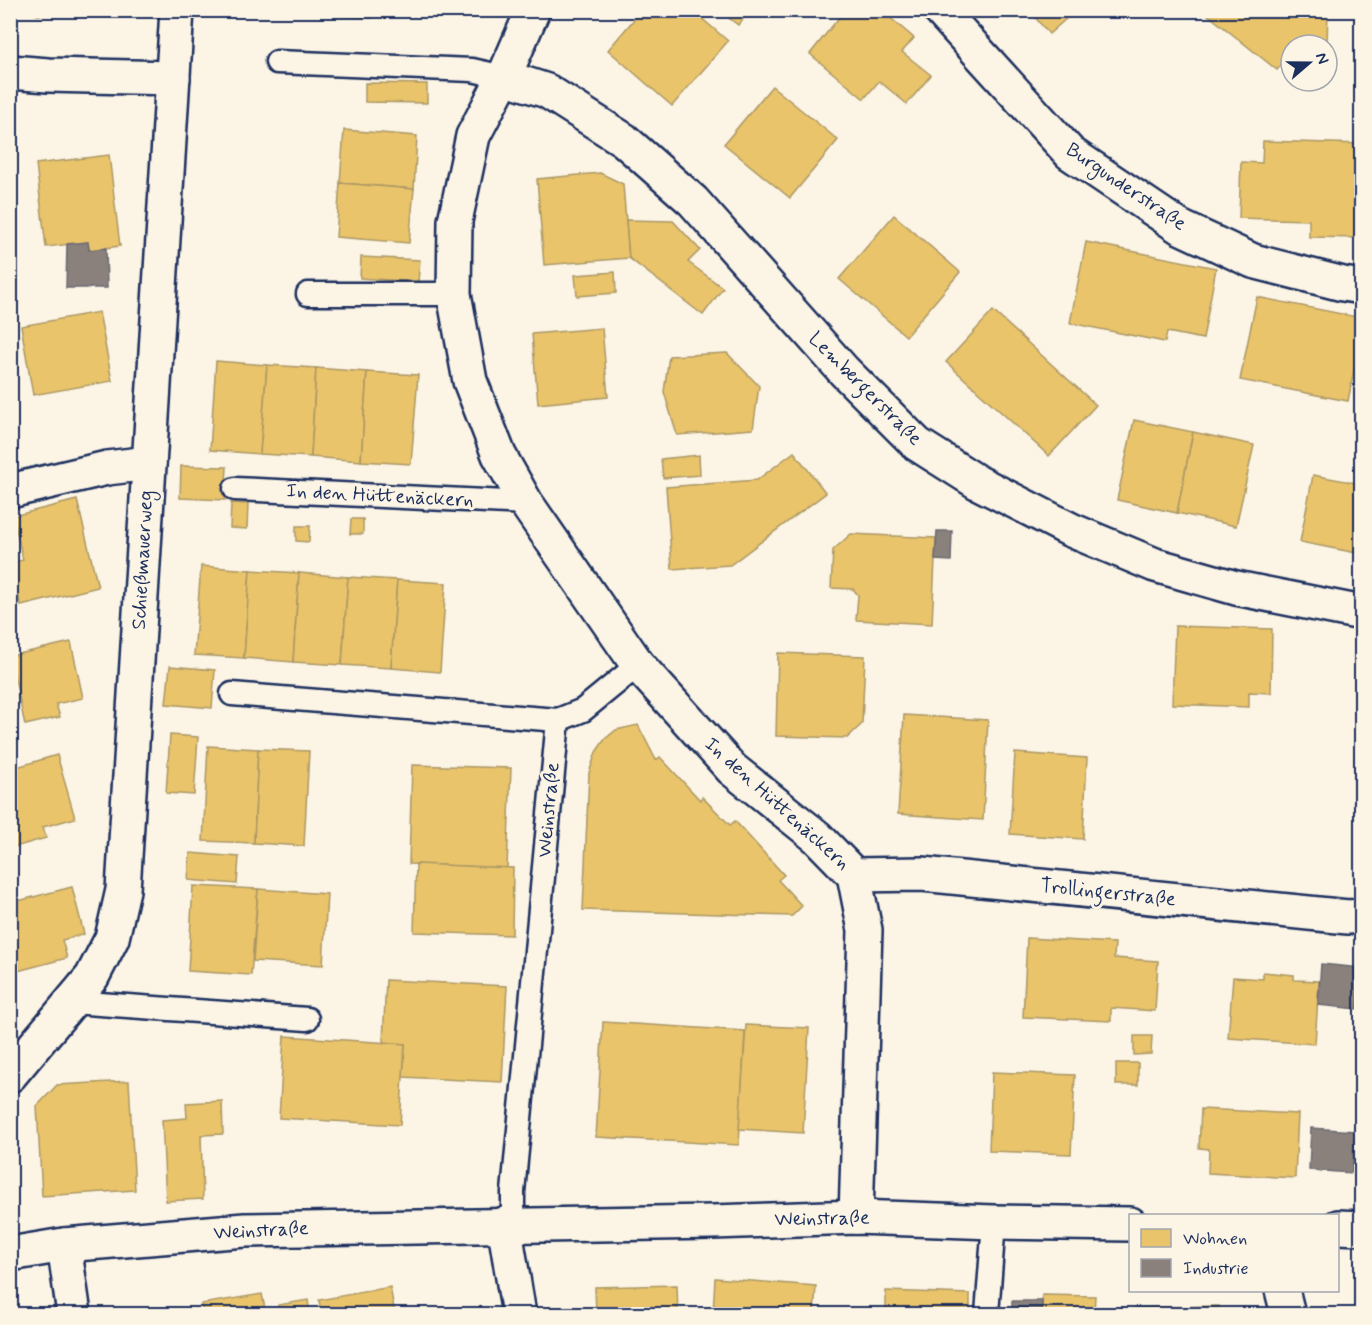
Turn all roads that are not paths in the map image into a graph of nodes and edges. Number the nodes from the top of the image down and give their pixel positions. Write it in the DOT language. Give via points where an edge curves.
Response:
graph roads {
  1 [pos="177,10"];
  2 [pos="533,10"];
  3 [pos="940,10"];
  4 [pos="278,62"];
  5 [pos="10,72"];
  6 [pos="504,77"];
  7 [pos="173,78"];
  8 [pos="1362,287"];
  9 [pos="308,294"];
  10 [pos="454,294"];
  11 [pos="149,463"];
  12 [pos="235,489"];
  13 [pos="10,491"];
  14 [pos="526,503"];
  15 [pos="1362,613"];
  16 [pos="638,665"];
  17 [pos="232,694"];
  18 [pos="558,720"];
  19 [pos="854,875"];
  20 [pos="1362,916"];
  21 [pos="72,1002"];
  22 [pos="307,1019"];
  23 [pos="10,1075"];
  24 [pos="856,1217"];
  25 [pos="994,1222"];
  26 [pos="509,1224"];
  27 [pos="1129,1224"];
  28 [pos="1339,1227"];
  29 [pos="1362,1227"];
  30 [pos="64,1245"];
  31 [pos="10,1254"];
  32 [pos="1282,1292"];
  33 [pos="74,1314"];
  34 [pos="519,1314"];
  35 [pos="987,1314"];
  36 [pos="1288,1314"];
  1 -- 7 [label="street, Schießmauerweg"];
  2 -- 6 [label="street, In den Hüttenäckern"];
  3 -- 8 [label="street, Burgunderstraße" via="1070,153 1180,227 1253,261"];
  4 -- 6 [label="lane" via="472,70"];
  5 -- 7 [label="street"];
  6 -- 10 [label="street, In den Hüttenäckern" via="473,135 455,221"];
  6 -- 15 [label="street, Lembergerstraße" via="547,91 624,140 693,201 844,371 916,444 977,482 1071,530 1155,566 1236,588"];
  7 -- 11 [label="street, Schießmauerweg"];
  9 -- 10 [label="lane"];
  10 -- 14 [label="street, In den Hüttenäckern" via="470,381 499,455"];
  11 -- 13 [label="street" via="107,468"];
  11 -- 21 [label="street, Schießmauerweg" via="123,890 112,938 92,977"];
  12 -- 14 [label="lane, In den Hüttenäckern"];
  14 -- 16 [label="street, In den Hüttenäckern"];
  16 -- 18 [label="lane" via="584,710"];
  16 -- 19 [label="street, In den Hüttenäckern" via="732,768 817,837"];
  17 -- 18 [label="lane"];
  18 -- 26 [label="lane, Weinstraße"];
  19 -- 20 [label="street, Trollingerstraße" via="922,874"];
  19 -- 24 [label="street, In den Hüttenäckern" via="865,930"];
  21 -- 22 [label="lane"];
  21 -- 23 [label="street, Schießmauerweg"];
  24 -- 25 [label="street, Weinstraße"];
  24 -- 26 [label="street, Weinstraße"];
  25 -- 27 [label="street, Weinstraße"];
  25 -- 35 [label="lane"];
  26 -- 30 [label="street, Weinstraße" via="245,1230"];
  26 -- 34 [label="street"];
  28 -- 29 [label="street"];
  30 -- 31 [label="street, Weinstraße"];
  30 -- 33 [label="street"];
  32 -- 36 [label="street"];
}
